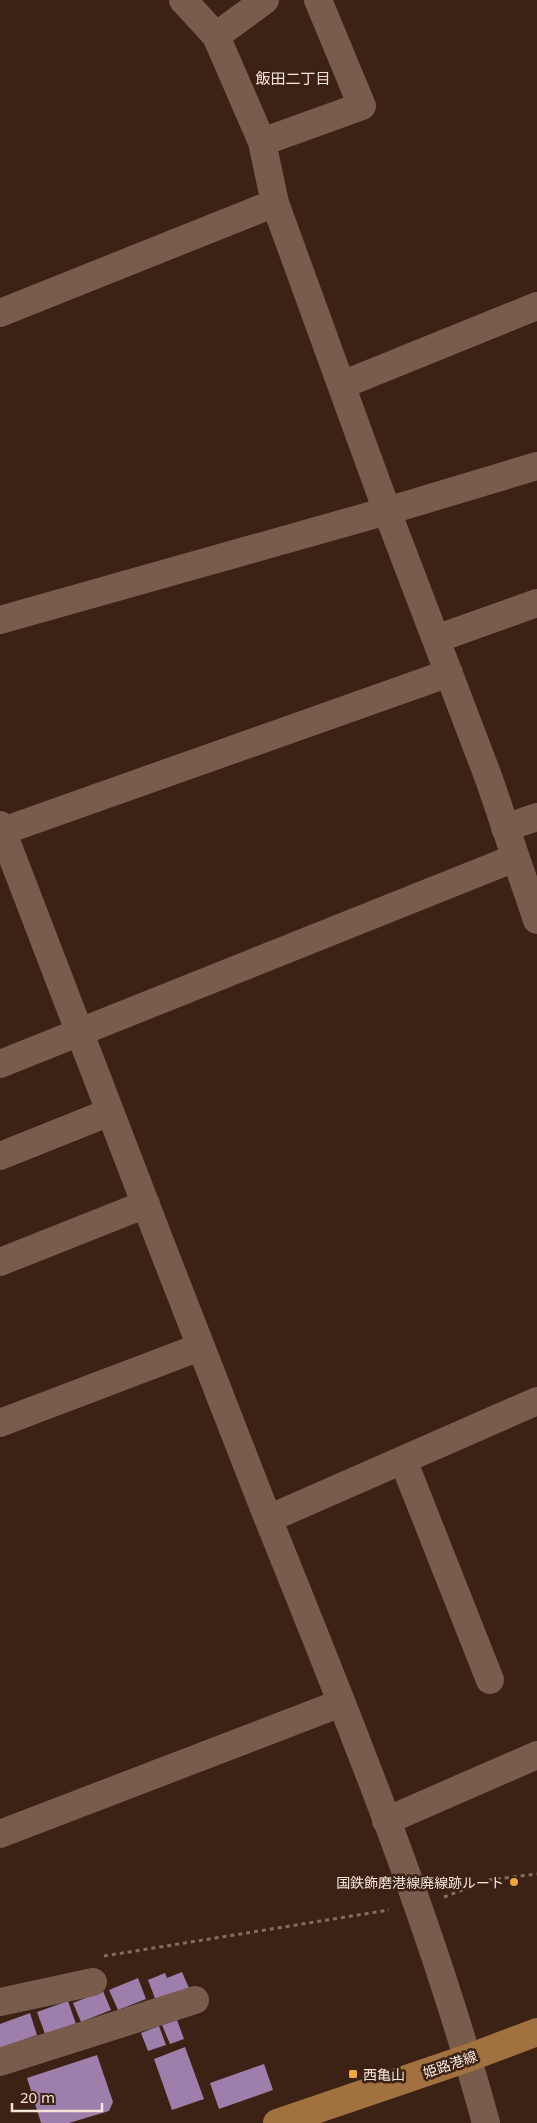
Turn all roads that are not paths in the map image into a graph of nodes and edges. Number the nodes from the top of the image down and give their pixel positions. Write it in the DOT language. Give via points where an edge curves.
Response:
graph roads {
  1 [pos="183,0"];
  2 [pos="265,0"];
  3 [pos="318,0"];
  4 [pos="216,36"];
  5 [pos="262,142"];
  6 [pos="274,204"];
  7 [pos="537,306"];
  8 [pos="0,313"];
  9 [pos="342,385"];
  10 [pos="537,466"];
  11 [pos="388,511"];
  12 [pos="537,603"];
  13 [pos="0,620"];
  14 [pos="436,639"];
  15 [pos="449,673"];
  16 [pos="537,817"];
  17 [pos="505,828"];
  18 [pos="1,829"];
  19 [pos="515,858"];
  20 [pos="537,920"];
  21 [pos="79,1032"];
  22 [pos="0,1064"];
  23 [pos="110,1112"];
  24 [pos="0,1156"];
  25 [pos="146,1204"];
  26 [pos="0,1262"];
  27 [pos="200,1347"];
  28 [pos="537,1401"];
  29 [pos="0,1423"];
  30 [pos="403,1460"];
  31 [pos="268,1519"];
  32 [pos="490,1680"];
  33 [pos="341,1703"];
  34 [pos="537,1756"];
  35 [pos="386,1821"];
  36 [pos="0,1834"];
  37 [pos="96,1969"];
  38 [pos="195,2000"];
  39 [pos="0,2002"];
  40 [pos="537,2032"];
  41 [pos="468,2058"];
  42 [pos="0,2062"];
  43 [pos="277,2123"];
  44 [pos="486,2123"];
  1 -- 4 [label="street"];
  2 -- 4 [label="street"];
  3 -- 5 [label="street" via="362,106"];
  4 -- 5 [label="street"];
  5 -- 6 [label="street"];
  6 -- 8 [label="street"];
  6 -- 9 [label="street"];
  7 -- 9 [label="street"];
  9 -- 11 [label="street"];
  10 -- 11 [label="street"];
  11 -- 13 [label="street"];
  11 -- 14 [label="street"];
  12 -- 14 [label="street"];
  14 -- 15 [label="street"];
  15 -- 17 [label="street"];
  15 -- 18 [label="street"];
  16 -- 17 [label="street"];
  17 -- 19 [label="street"];
  18 -- 21 [label="street"];
  19 -- 20 [label="street"];
  19 -- 21 [label="street"];
  21 -- 22 [label="street"];
  21 -- 23 [label="street"];
  23 -- 24 [label="street"];
  23 -- 25 [label="street"];
  25 -- 26 [label="street"];
  25 -- 27 [label="street"];
  27 -- 29 [label="street"];
  27 -- 31 [label="street"];
  28 -- 30 [label="street"];
  30 -- 31 [label="street"];
  30 -- 32 [label="street"];
  31 -- 33 [label="street"];
  33 -- 35 [label="street"];
  33 -- 36 [label="street"];
  34 -- 35 [label="street"];
  35 -- 41 [label="street"];
  37 -- 39 [label="street"];
  38 -- 42 [label="street"];
  40 -- 41 [label="main road, 姫路港線"];
  41 -- 43 [label="main road, 姫路港線"];
  41 -- 44 [label="street"];
}
